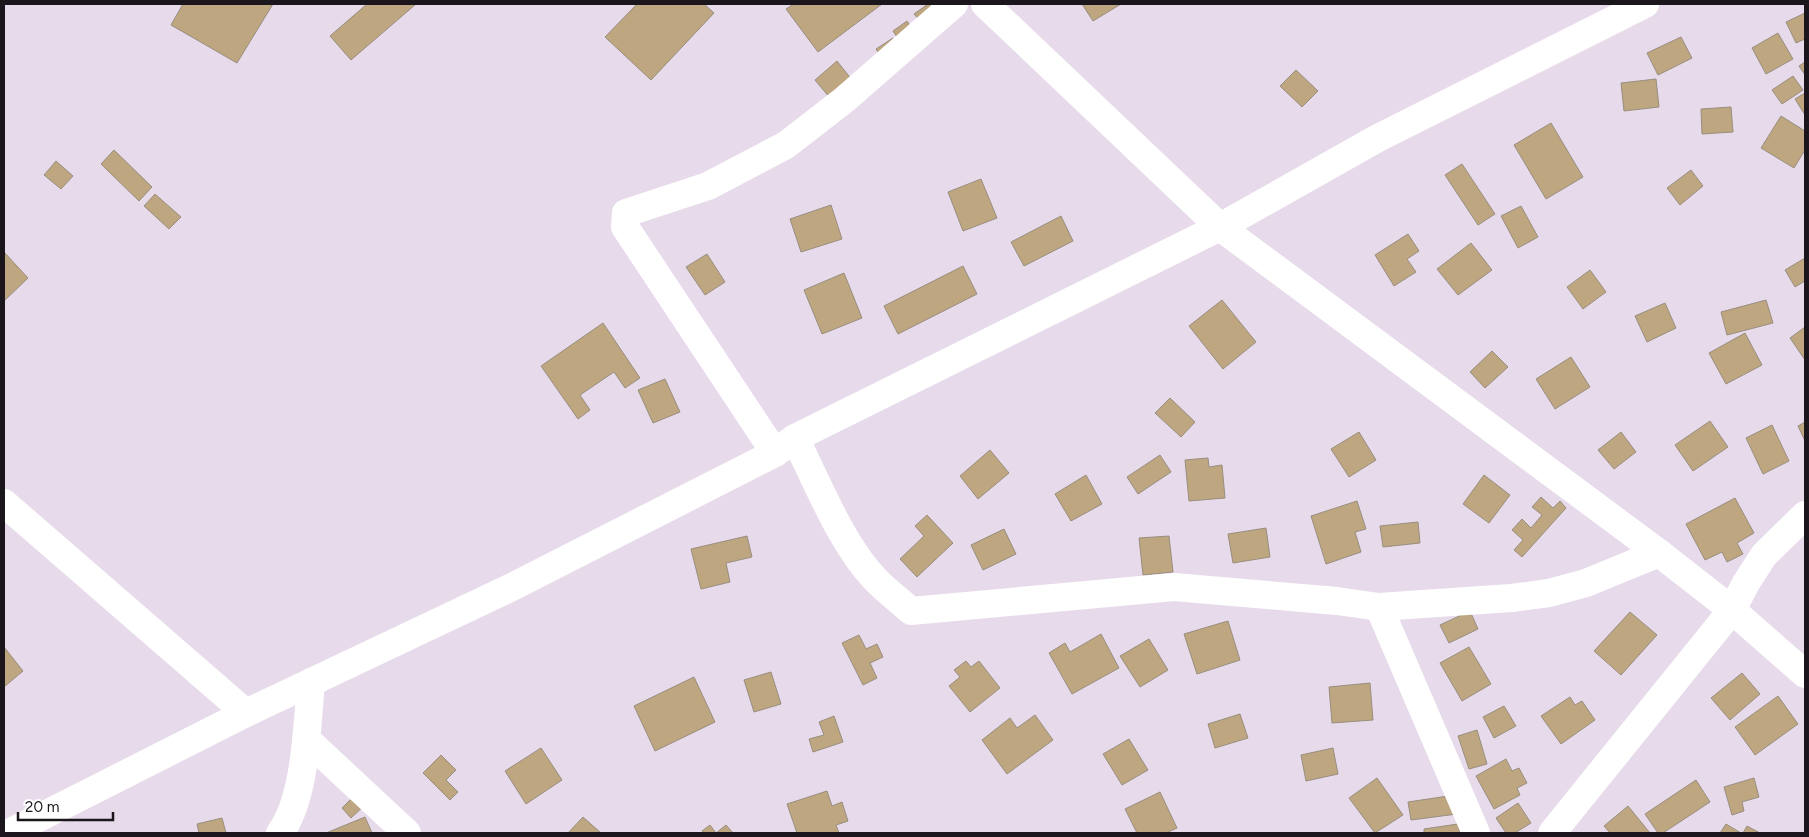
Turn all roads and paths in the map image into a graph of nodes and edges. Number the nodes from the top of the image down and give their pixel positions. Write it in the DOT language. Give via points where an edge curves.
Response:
graph roads {
  1 [pos="954,4"];
  2 [pos="985,4"];
  3 [pos="1645,4"];
  4 [pos="1220,227"];
  5 [pos="785,446"];
  6 [pos="4,503"];
  7 [pos="1805,515"];
  8 [pos="1659,553"];
  9 [pos="1379,607"];
  10 [pos="1732,610"];
  11 [pos="1805,674"];
  12 [pos="310,682"];
  13 [pos="246,713"];
  14 [pos="306,739"];
  15 [pos="9,833"];
  16 [pos="280,833"];
  17 [pos="407,833"];
  18 [pos="1476,833"];
  19 [pos="1552,833"];
  1 -- 5 [label="street" via="844,100 786,145 708,186 626,213 625,227"];
  2 -- 4 [label="street"];
  3 -- 4 [label="street" via="1378,138"];
  4 -- 5 [label="street"];
  4 -- 8 [label="street"];
  5 -- 9 [label="street" via="855,555 874,579 911,611 1174,587"];
  5 -- 12 [label="street" via="510,588"];
  6 -- 13 [label="street"];
  7 -- 10 [label="street" via="1764,555"];
  8 -- 9 [label="street" via="1586,583 1549,593"];
  8 -- 10 [label="street"];
  9 -- 18 [label="street"];
  10 -- 11 [label="street"];
  10 -- 19 [label="street"];
  12 -- 13 [label="street"];
  12 -- 14 [label="street"];
  13 -- 15 [label="street"];
  14 -- 16 [label="street" via="299,790"];
  14 -- 17 [label="street"];
}
